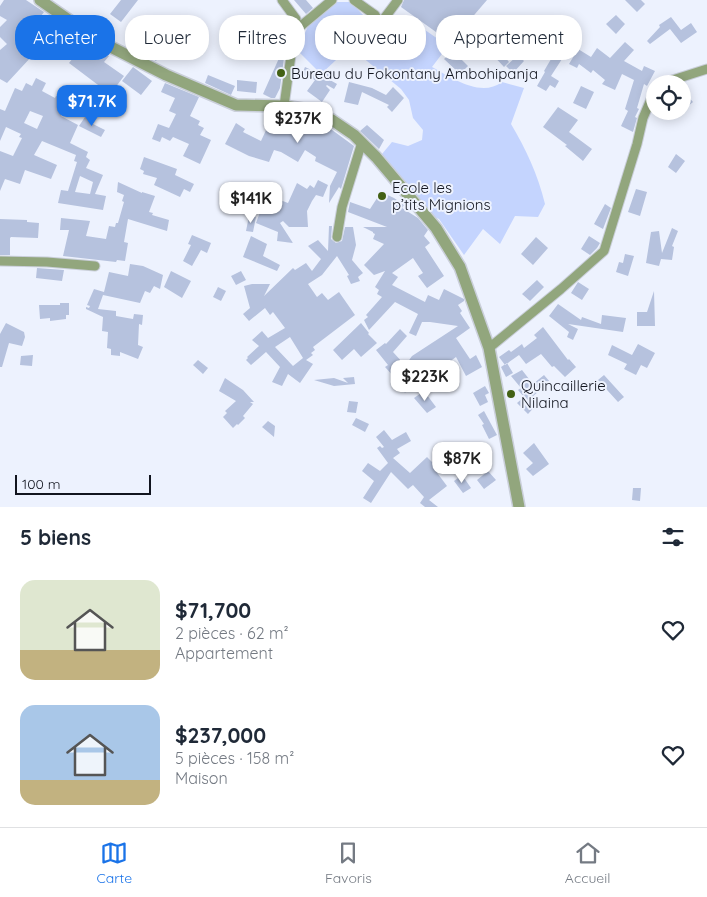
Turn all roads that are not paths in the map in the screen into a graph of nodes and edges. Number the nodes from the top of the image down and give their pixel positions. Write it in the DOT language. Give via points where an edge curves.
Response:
graph roads {
  1 [pos="40,0"];
  2 [pos="282,0"];
  3 [pos="332,0"];
  4 [pos="354,0"];
  5 [pos="398,0"];
  6 [pos="294,15"];
  7 [pos="305,22"];
  8 [pos="291,60"];
  9 [pos="707,69"];
  10 [pos="688,75"];
  11 [pos="284,106"];
  12 [pos="646,111"];
  13 [pos="362,142"];
  14 [pos="337,237"];
  15 [pos="0,261"];
  16 [pos="95,266"];
  17 [pos="489,348"];
  18 [pos="519,507"];
  1 -- 11 [label="street" via="99,41 175,79 236,105"];
  2 -- 6 [label="street"];
  3 -- 7 [label="street"];
  4 -- 5 [label="street" via="375,15 380,24"];
  8 -- 11 [label="street"];
  9 -- 10 [label="street"];
  11 -- 13 [label="street" via="309,110 332,120"];
  12 -- 17 [label="street" via="604,250"];
  13 -- 14 [label="street" via="342,208"];
  13 -- 17 [label="street" via="436,228 460,267"];
  15 -- 16 [label="street"];
  17 -- 18 [label="street"];
}
